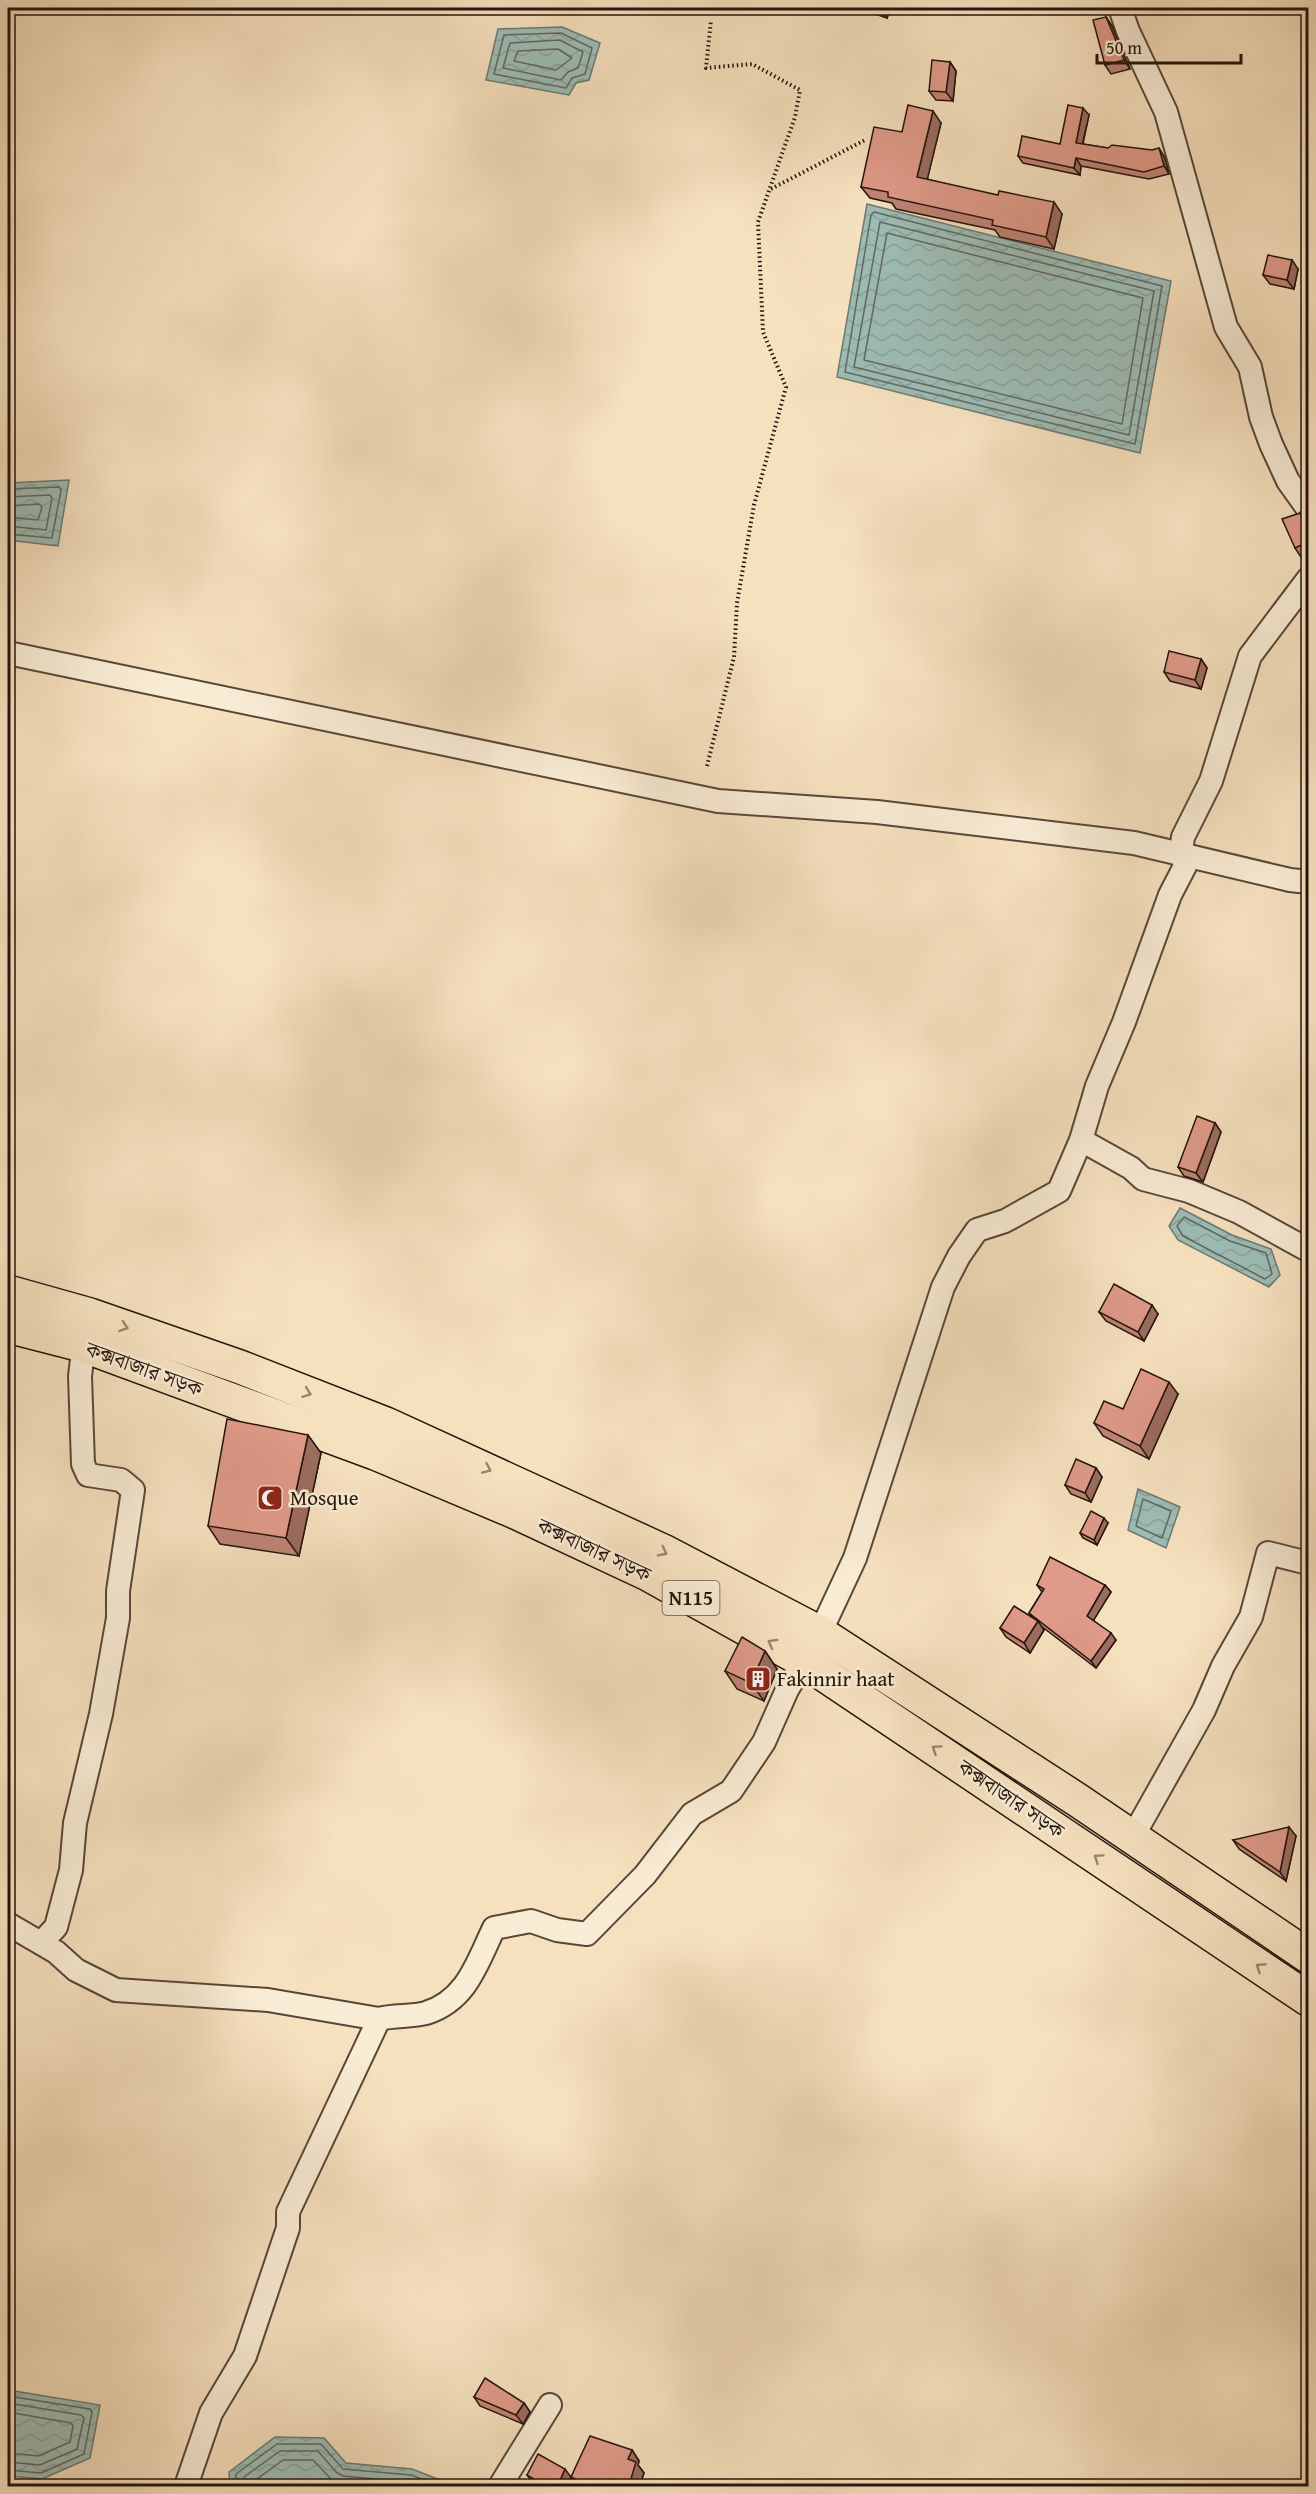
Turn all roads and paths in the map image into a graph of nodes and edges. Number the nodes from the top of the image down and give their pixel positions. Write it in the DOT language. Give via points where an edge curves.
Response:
graph roads {
  1 [pos="1120,8"];
  2 [pos="711,20"];
  3 [pos="865,140"];
  4 [pos="770,189"];
  5 [pos="1308,509"];
  6 [pos="1308,579"];
  7 [pos="8,653"];
  8 [pos="707,766"];
  9 [pos="1181,852"];
  10 [pos="1308,882"];
  11 [pos="1082,1140"];
  12 [pos="1308,1250"];
  13 [pos="8,1292"];
  14 [pos="8,1326"];
  15 [pos="86,1330"];
  16 [pos="1308,1563"];
  17 [pos="820,1633"];
  18 [pos="804,1661"];
  19 [pos="1131,1838"];
  20 [pos="8,1924"];
  21 [pos="41,1943"];
  22 [pos="1308,1956"];
  23 [pos="1308,1999"];
  24 [pos="379,2019"];
  25 [pos="550,2405"];
  26 [pos="186,2487"];
  27 [pos="500,2487"];
  1 -- 5 [label="street" via="1166,112 1226,327 1250,367 1270,444 1288,481"];
  2 -- 4 [label="path" via="706,68 752,64 800,90 795,117"];
  3 -- 4 [label="path"];
  4 -- 8 [label="path" via="758,222 763,332 786,387 754,505 737,603 734,657"];
  6 -- 9 [label="street" via="1250,656 1211,781 1183,837"];
  7 -- 9 [label="street" via="718,801 877,812"];
  9 -- 10 [label="street"];
  9 -- 11 [label="street" via="1185,866 1170,895 1097,1086"];
  11 -- 12 [label="street" via="1143,1179 1189,1191 1239,1212"];
  11 -- 17 [label="street" via="1059,1191 1005,1221 977,1230 959,1256 943,1287 855,1558"];
  13 -- 15 [label="highway, কক্সবাজার সড়ক / N115"];
  14 -- 15 [label="highway, কক্সবাজার সড়ক / N115"];
  15 -- 17 [label="highway, কক্সবাজার সড়ক / N115, one-way" via="240,1367 386,1424 663,1551"];
  18 -- 15 [label="highway, কক্সবাজার সড়ক / N115, one-way" via="648,1574 513,1511"];
  15 -- 21 [label="street" via="80,1414 83,1464 88,1475 121,1480 133,1490 118,1591 117,1629 75,1823 71,1870 56,1927"];
  16 -- 19 [label="street" via="1268,1553 1251,1617 1204,1710"];
  17 -- 19 [label="highway, কক্সবাজার সড়ক / N115"];
  23 -- 18 [label="highway, কক্সবাজার সড়ক / N115, one-way"];
  18 -- 24 [label="street" via="764,1742 731,1791 692,1814 645,1875 587,1934 531,1921 494,1928 472,1974 452,2002 424,2013"];
  19 -- 22 [label="highway, কক্সবাজার সড়ক / N115"];
  20 -- 21 [label="street"];
  21 -- 24 [label="street" via="76,1970 116,1990 268,2000"];
  24 -- 26 [label="street" via="288,2212 288,2229 245,2356 211,2413"];
  25 -- 27 [label="street"];
}
